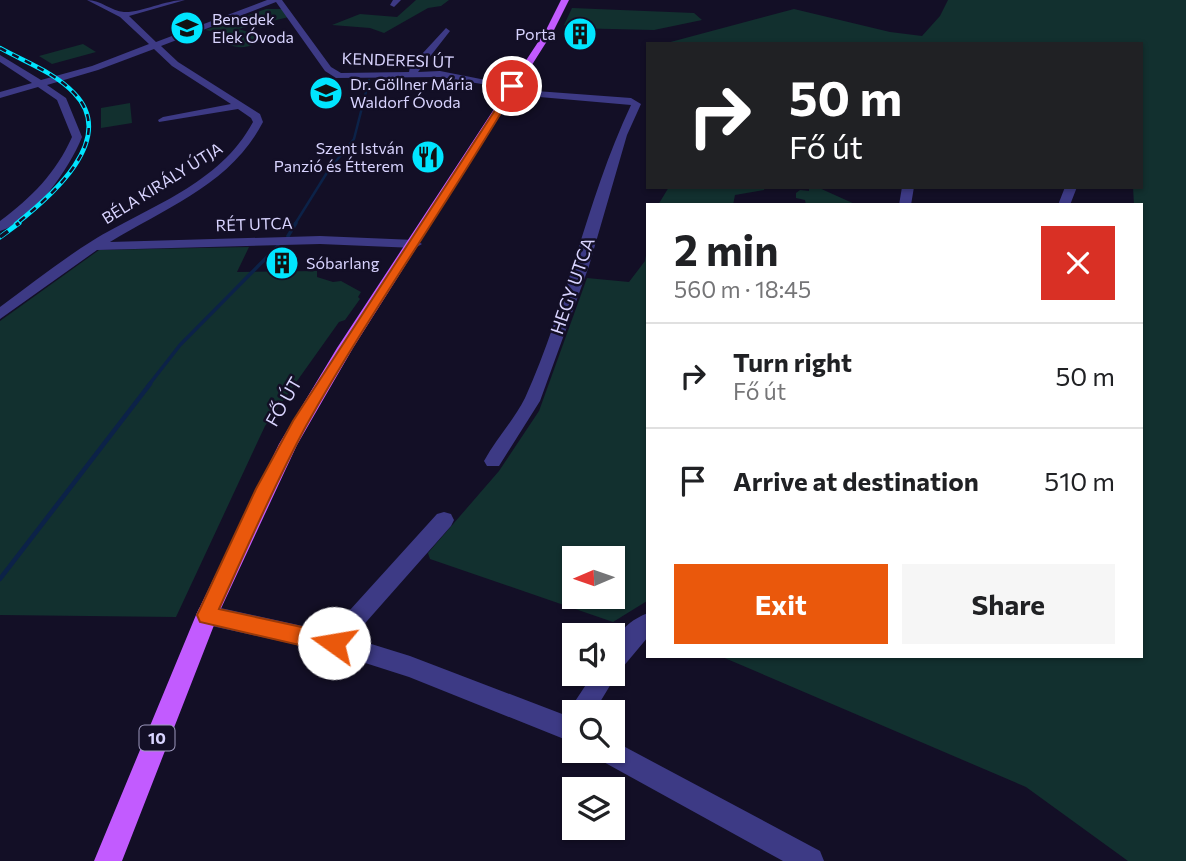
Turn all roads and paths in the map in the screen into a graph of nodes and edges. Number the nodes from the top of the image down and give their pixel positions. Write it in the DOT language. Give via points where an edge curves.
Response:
graph roads {
  1 [pos="90,0"];
  2 [pos="181,0"];
  3 [pos="565,0"];
  4 [pos="277,2"];
  5 [pos="123,15"];
  6 [pos="446,31"];
  7 [pos="156,46"];
  8 [pos="0,58"];
  9 [pos="414,74"];
  10 [pos="41,84"];
  11 [pos="510,89"];
  12 [pos="0,95"];
  13 [pos="635,103"];
  14 [pos="239,106"];
  15 [pos="163,120"];
  16 [pos="0,227"];
  17 [pos="415,244"];
  18 [pos="94,246"];
  19 [pos="0,314"];
  20 [pos="493,461"];
  21 [pos="444,520"];
  22 [pos="207,615"];
  23 [pos="646,625"];
  24 [pos="334,643"];
  25 [pos="625,647"];
  26 [pos="562,719"];
  27 [pos="625,760"];
  28 [pos="108,861"];
  29 [pos="810,861"];
  1 -- 5 [label="street, BÉLA KIRÁLY ÚTJA"];
  2 -- 5 [label="street"];
  3 -- 11 [label="main road, FŐ ÚT / 10"];
  4 -- 7 [label="street"];
  4 -- 9 [label="street, KENDERESI ÚT" via="332,73 350,77"];
  5 -- 7 [label="street, BÉLA KIRÁLY ÚTJA"];
  6 -- 9 [label="street" via="413,69"];
  7 -- 10 [label="street"];
  7 -- 14 [label="street, BÉLA KIRÁLY ÚTJA"];
  8 -- 10 [label="street"];
  9 -- 11 [label="street, KENDERESI ÚT" via="440,74"];
  10 -- 12 [label="street"];
  10 -- 16 [label="street" via="61,99 77,137 54,180"];
  11 -- 13 [label="street, KENDERESI ÚT"];
  11 -- 17 [label="main road, FŐ ÚT / 10"];
  13 -- 20 [label="street, HEGY UTCA" via="532,401"];
  14 -- 15 [label="street"];
  14 -- 18 [label="street, BÉLA KIRÁLY ÚTJA" via="259,118 243,152"];
  17 -- 18 [label="street, RÉT UTCA" via="320,240"];
  17 -- 22 [label="main road, FŐ ÚT / 10" via="288,444"];
  18 -- 19 [label="street, BÉLA KIRÁLY ÚTJA"];
  21 -- 24 [label="street"];
  22 -- 24 [label="street"];
  22 -- 28 [label="main road, FŐ ÚT / 10"];
  23 -- 25 [label="street"];
  24 -- 26 [label="street"];
  27 -- 29 [label="street"];
}
